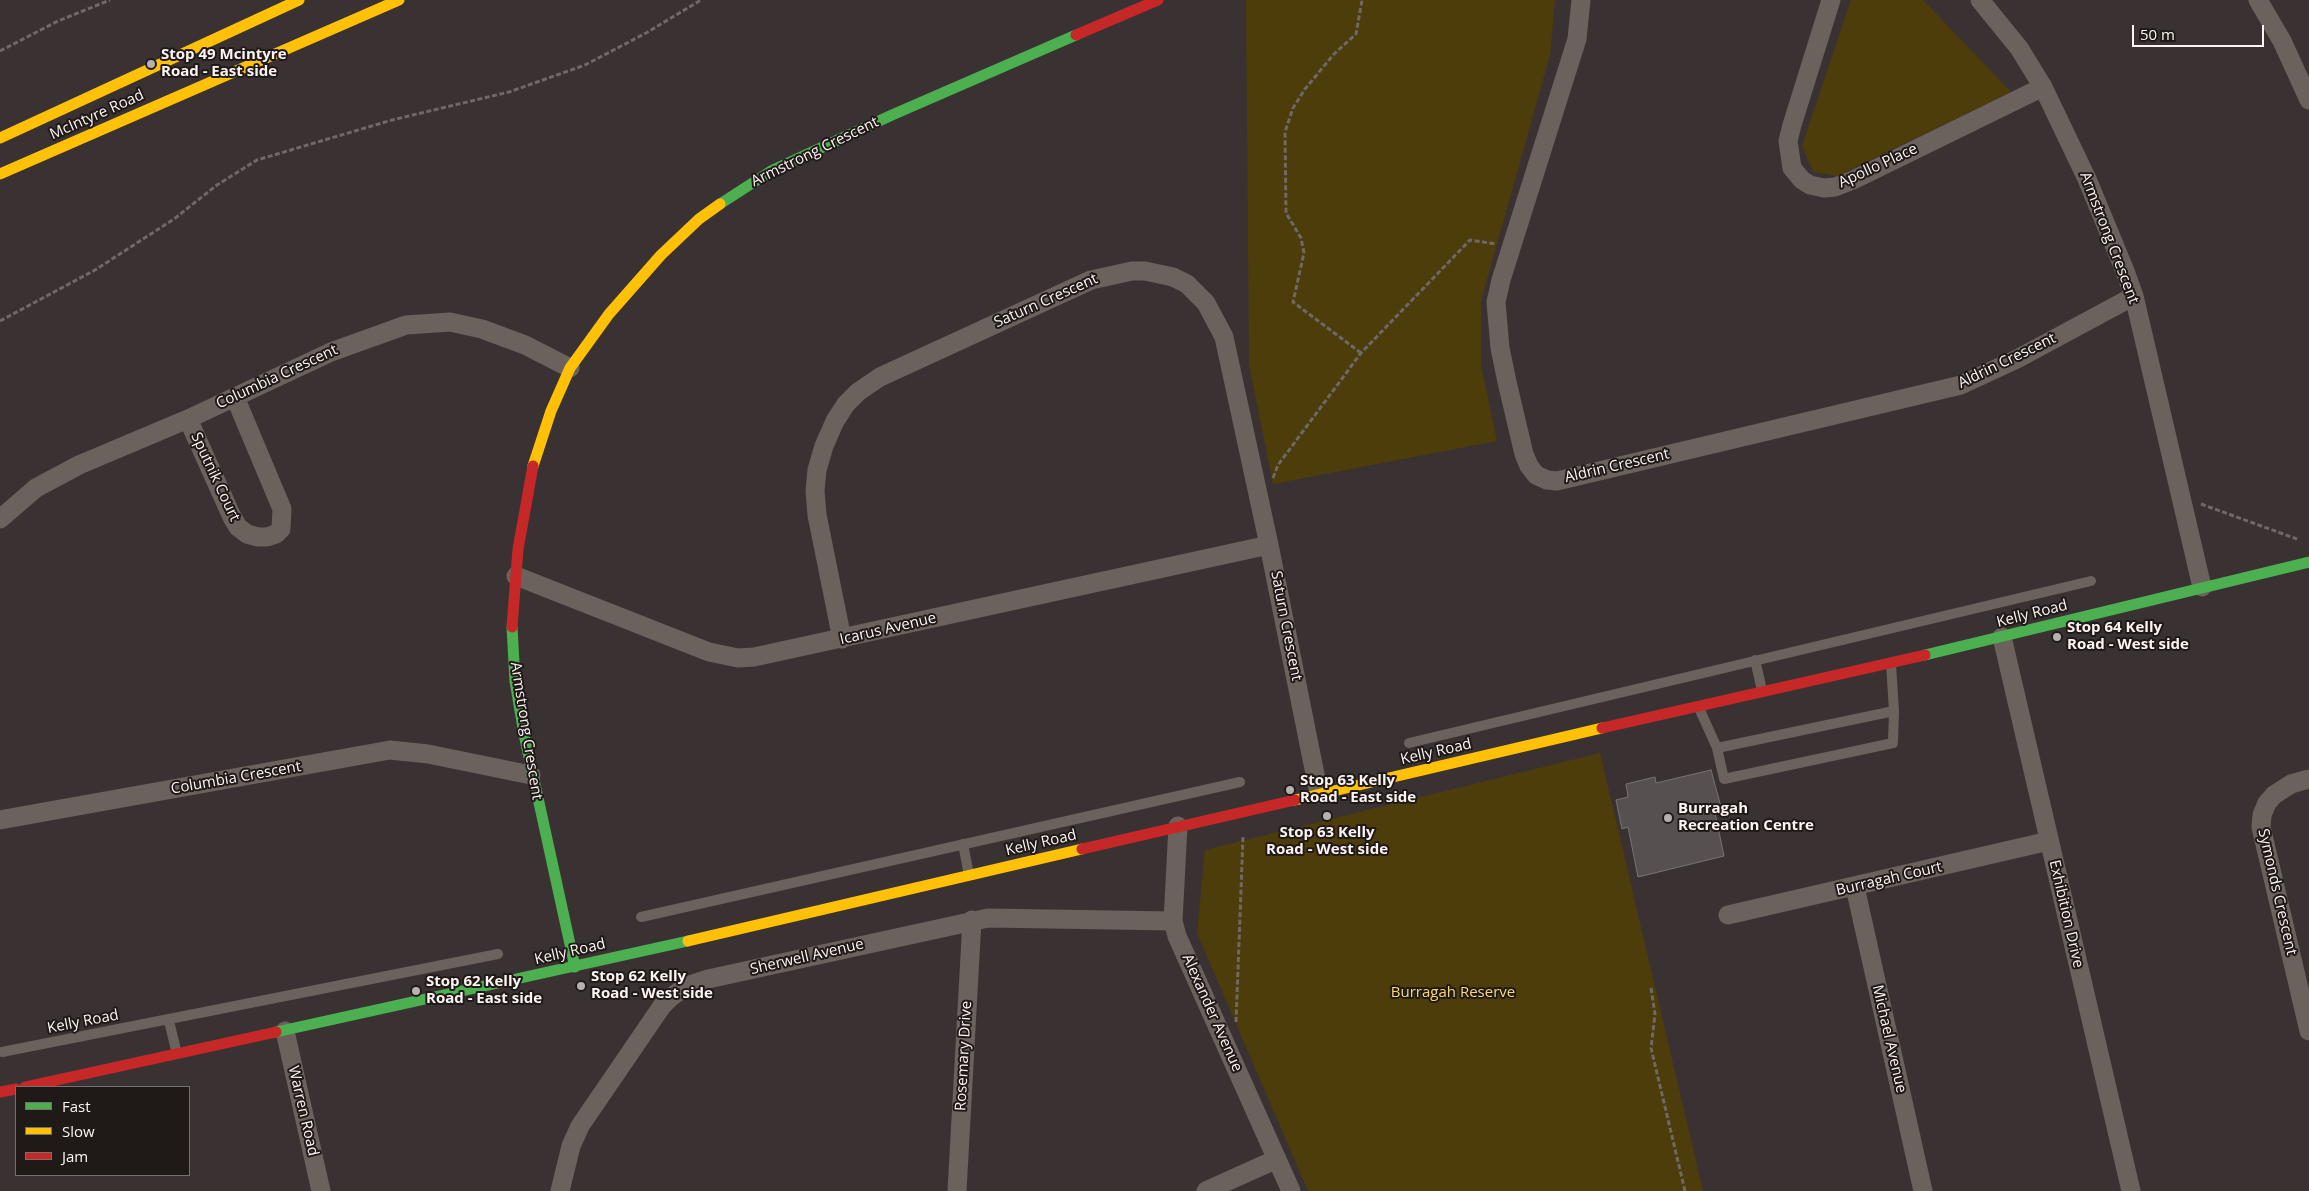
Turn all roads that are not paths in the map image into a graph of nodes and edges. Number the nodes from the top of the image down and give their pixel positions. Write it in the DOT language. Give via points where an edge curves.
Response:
graph roads {
  1 [pos="299,0"];
  2 [pos="399,0"];
  3 [pos="1158,0"];
  4 [pos="1581,0"];
  5 [pos="1831,0"];
  6 [pos="1980,0"];
  7 [pos="2258,0"];
  8 [pos="2043,87"];
  9 [pos="2309,100"];
  10 [pos="0,138"];
  11 [pos="0,174"];
  12 [pos="2134,296"];
  13 [pos="570,368"];
  14 [pos="235,397"];
  15 [pos="188,418"];
  16 [pos="0,519"];
  17 [pos="1269,545"];
  18 [pos="2309,562"];
  19 [pos="516,576"];
  20 [pos="2091,581"];
  21 [pos="2202,587"];
  22 [pos="2002,637"];
  23 [pos="842,639"];
  24 [pos="1755,660"];
  25 [pos="1891,663"];
  26 [pos="1762,691"];
  27 [pos="1698,706"];
  28 [pos="1894,710"];
  29 [pos="1408,743"];
  30 [pos="1717,748"];
  31 [pos="531,775"];
  32 [pos="2309,779"];
  33 [pos="1240,782"];
  34 [pos="1319,794"];
  35 [pos="0,820"];
  36 [pos="1178,826"];
  37 [pos="2049,841"];
  38 [pos="963,844"];
  39 [pos="969,876"];
  40 [pos="1855,887"];
  41 [pos="1728,915"];
  42 [pos="642,917"];
  43 [pos="972,920"];
  44 [pos="1173,921"];
  45 [pos="498,954"];
  46 [pos="574,967"];
  47 [pos="169,1021"];
  48 [pos="285,1031"];
  49 [pos="2309,1031"];
  50 [pos="2,1052"];
  51 [pos="177,1055"];
  52 [pos="30,1086"];
  53 [pos="15,1089"];
  54 [pos="0,1092"];
  55 [pos="1277,1159"];
  56 [pos="321,1191"];
  57 [pos="560,1191"];
  58 [pos="957,1191"];
  59 [pos="1206,1191"];
  60 [pos="1291,1191"];
  61 [pos="1923,1191"];
  62 [pos="2131,1191"];
  1 -- 10 [label="street, McIntyre Road"];
  2 -- 11 [label="street, McIntyre Road"];
  3 -- 13 [label="street, Armstrong Crescent" via="892,116 747,185 699,218 661,255 609,314"];
  4 -- 12 [label="street, Aldrin Crescent" via="1577,39 1496,302 1500,348 1524,454 1536,475 1556,481 1961,385"];
  5 -- 8 [label="street, Apollo Place" via="1788,141 1792,168 1810,185 1830,188 1852,180"];
  6 -- 8 [label="street, Armstrong Crescent" via="2019,48"];
  7 -- 9 [label="street" via="2282,41"];
  8 -- 12 [label="street, Armstrong Crescent" via="2088,178"];
  12 -- 21 [label="street, Armstrong Crescent"];
  13 -- 14 [label="street, Columbia Crescent" via="525,345 482,329 433,322 406,325 358,341"];
  13 -- 19 [label="street, Armstrong Crescent" via="551,411 532,470 523,512"];
  14 -- 15 [label="street, Columbia Crescent"];
  14 -- 15 [label="street, Sputnik Court" via="282,509 280,529 276,534 258,537 238,527"];
  15 -- 16 [label="street, Columbia Crescent" via="54,477 19,501"];
  17 -- 23 [label="street, Icarus Avenue"];
  17 -- 23 [label="street, Saturn Crescent" via="1224,337 1206,303 1187,284 1161,274 1132,271 1091,280 880,377 846,404 824,446 815,491"];
  17 -- 34 [label="street, Saturn Crescent"];
  18 -- 21 [label="street, Kelly Road"];
  19 -- 23 [label="street, Icarus Avenue" via="680,642 724,656 754,658"];
  19 -- 31 [label="street, Armstrong Crescent" via="512,619 515,681"];
  20 -- 24 [label="lane, Kelly Road"];
  21 -- 22 [label="street, Kelly Road"];
  22 -- 25 [label="street, Kelly Road"];
  22 -- 37 [label="street, Exhibition Drive"];
  24 -- 26 [label="lane"];
  24 -- 29 [label="lane, Kelly Road"];
  25 -- 26 [label="street, Kelly Road"];
  25 -- 28 [label="lane"];
  26 -- 27 [label="street, Kelly Road"];
  27 -- 30 [label="lane"];
  27 -- 34 [label="street, Kelly Road"];
  28 -- 30 [label="lane"];
  28 -- 30 [label="lane" via="1893,743 1724,779"];
  31 -- 35 [label="street, Columbia Crescent" via="428,754 390,750"];
  31 -- 46 [label="street, Armstrong Crescent"];
  32 -- 49 [label="street, Symonds Crescent" via="2291,784 2274,795 2262,814 2261,827"];
  33 -- 38 [label="lane, Kelly Road"];
  34 -- 36 [label="street, Kelly Road"];
  36 -- 39 [label="street, Kelly Road"];
  36 -- 44 [label="street, Alexander Avenue"];
  37 -- 40 [label="street, Burragah Court"];
  37 -- 62 [label="street, Exhibition Drive"];
  38 -- 39 [label="lane"];
  38 -- 42 [label="lane, Kelly Road"];
  39 -- 46 [label="street, Kelly Road"];
  40 -- 41 [label="street, Burragah Court"];
  40 -- 61 [label="street, Michael Avenue"];
  43 -- 44 [label="street, Sherwell Avenue" via="1017,917"];
  43 -- 57 [label="street, Sherwell Avenue" via="708,979 678,990 662,1006 580,1126 571,1146"];
  43 -- 58 [label="street, Rosemary Drive"];
  44 -- 55 [label="street, Alexander Avenue"];
  45 -- 47 [label="lane, Kelly Road"];
  46 -- 48 [label="street, Kelly Road"];
  47 -- 50 [label="lane, Kelly Road"];
  47 -- 51 [label="lane"];
  48 -- 51 [label="street, Kelly Road"];
  48 -- 56 [label="street, Warren Road"];
  51 -- 52 [label="street, Kelly Road"];
  53 -- 54 [label="street"];
  55 -- 59 [label="street"];
  55 -- 60 [label="street, Alexander Avenue"];
}
